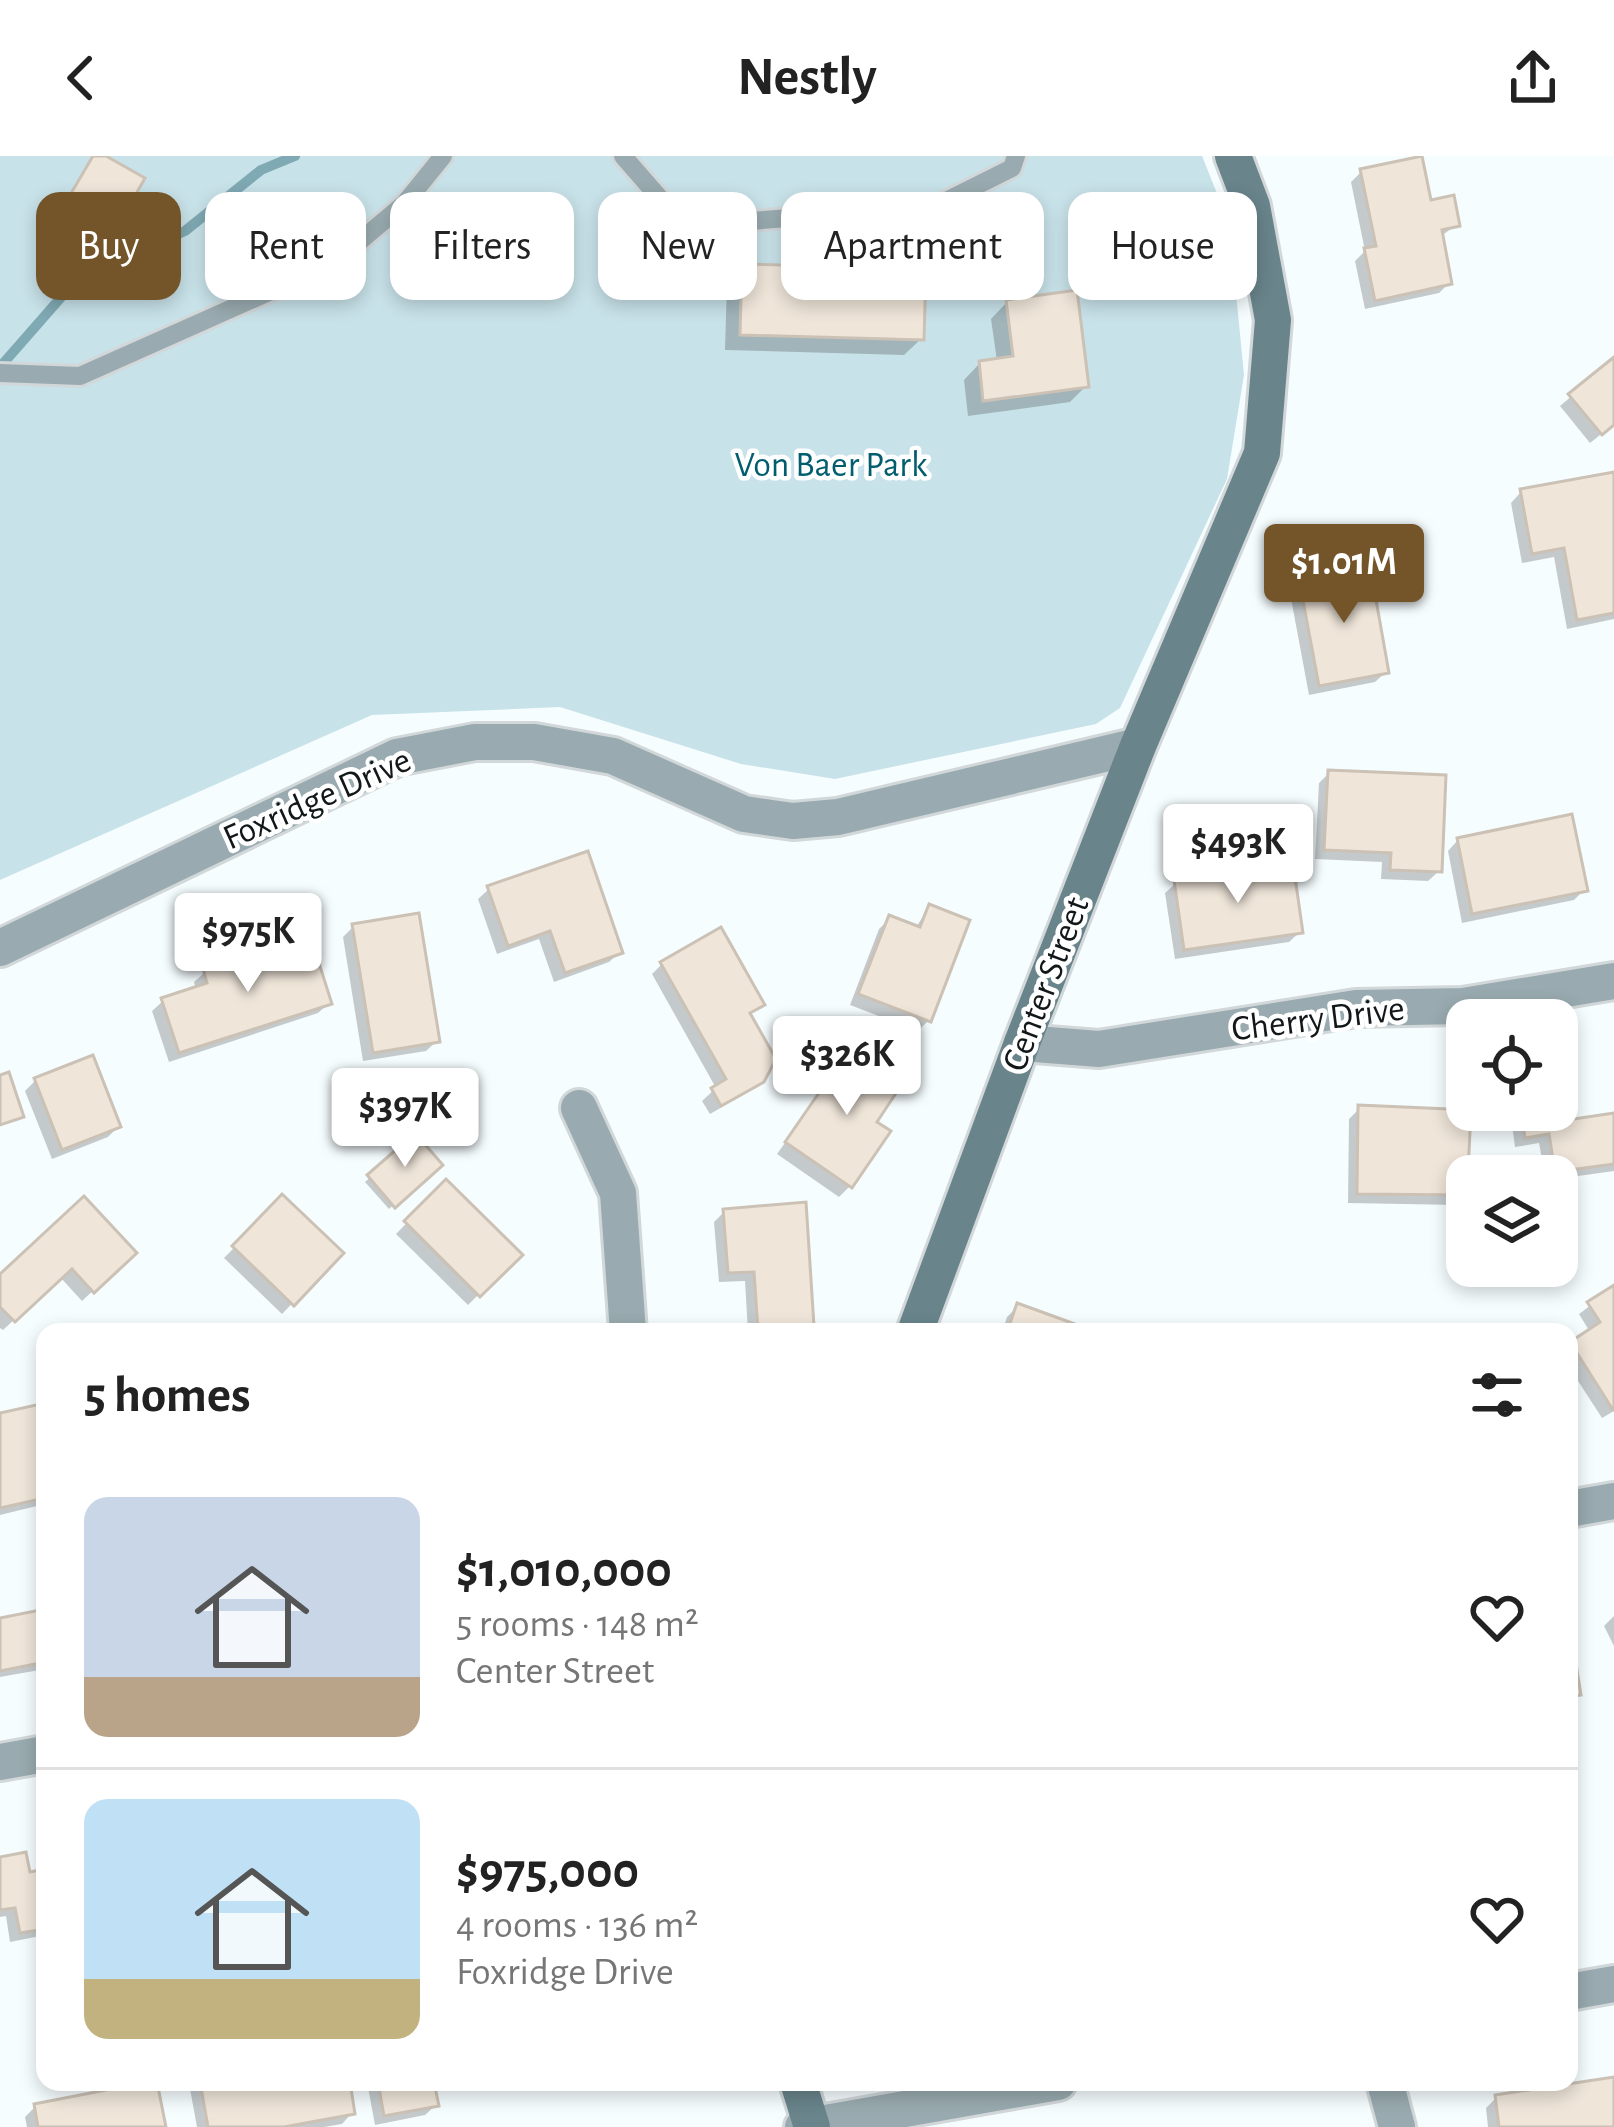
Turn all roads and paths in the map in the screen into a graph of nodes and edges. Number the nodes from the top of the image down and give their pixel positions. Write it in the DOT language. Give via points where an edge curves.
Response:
graph roads {
  1 [pos="443,156"];
  2 [pos="623,156"];
  3 [pos="1016,156"];
  4 [pos="1233,156"];
  5 [pos="0,373"];
  6 [pos="1138,746"];
  7 [pos="0,948"];
  8 [pos="1614,981"];
  9 [pos="1022,1042"];
  10 [pos="579,1108"];
  11 [pos="627,1323"];
  12 [pos="919,1323"];
  13 [pos="1614,1501"];
  14 [pos="1578,1507"];
  15 [pos="36,1756"];
  16 [pos="0,1762"];
  17 [pos="1614,1984"];
  18 [pos="1578,1990"];
  19 [pos="800,2091"];
  20 [pos="1007,2091"];
  21 [pos="1387,2091"];
  22 [pos="809,2126"];
  23 [pos="1397,2127"];
  1 -- 5 [label="lane" via="405,203 334,262 80,376"];
  2 -- 3 [label="lane" via="684,226 934,207 1012,168"];
  4 -- 6 [label="street, Center Street" via="1252,206 1273,320 1262,453"];
  6 -- 7 [label="street, Foxridge Drive" via="793,821 744,814 614,757 534,742 475,742 397,757"];
  6 -- 9 [label="street, Center Street"];
  8 -- 9 [label="street, Cherry Drive" via="1463,1006 1356,1008 1099,1049"];
  9 -- 12 [label="street, Center Street"];
  10 -- 11 [label="street" via="618,1193"];
  13 -- 14 [label="street"];
  15 -- 16 [label="street"];
  17 -- 18 [label="street"];
  19 -- 22 [label="street"];
  20 -- 22 [label="street"];
  21 -- 23 [label="street"];
}
